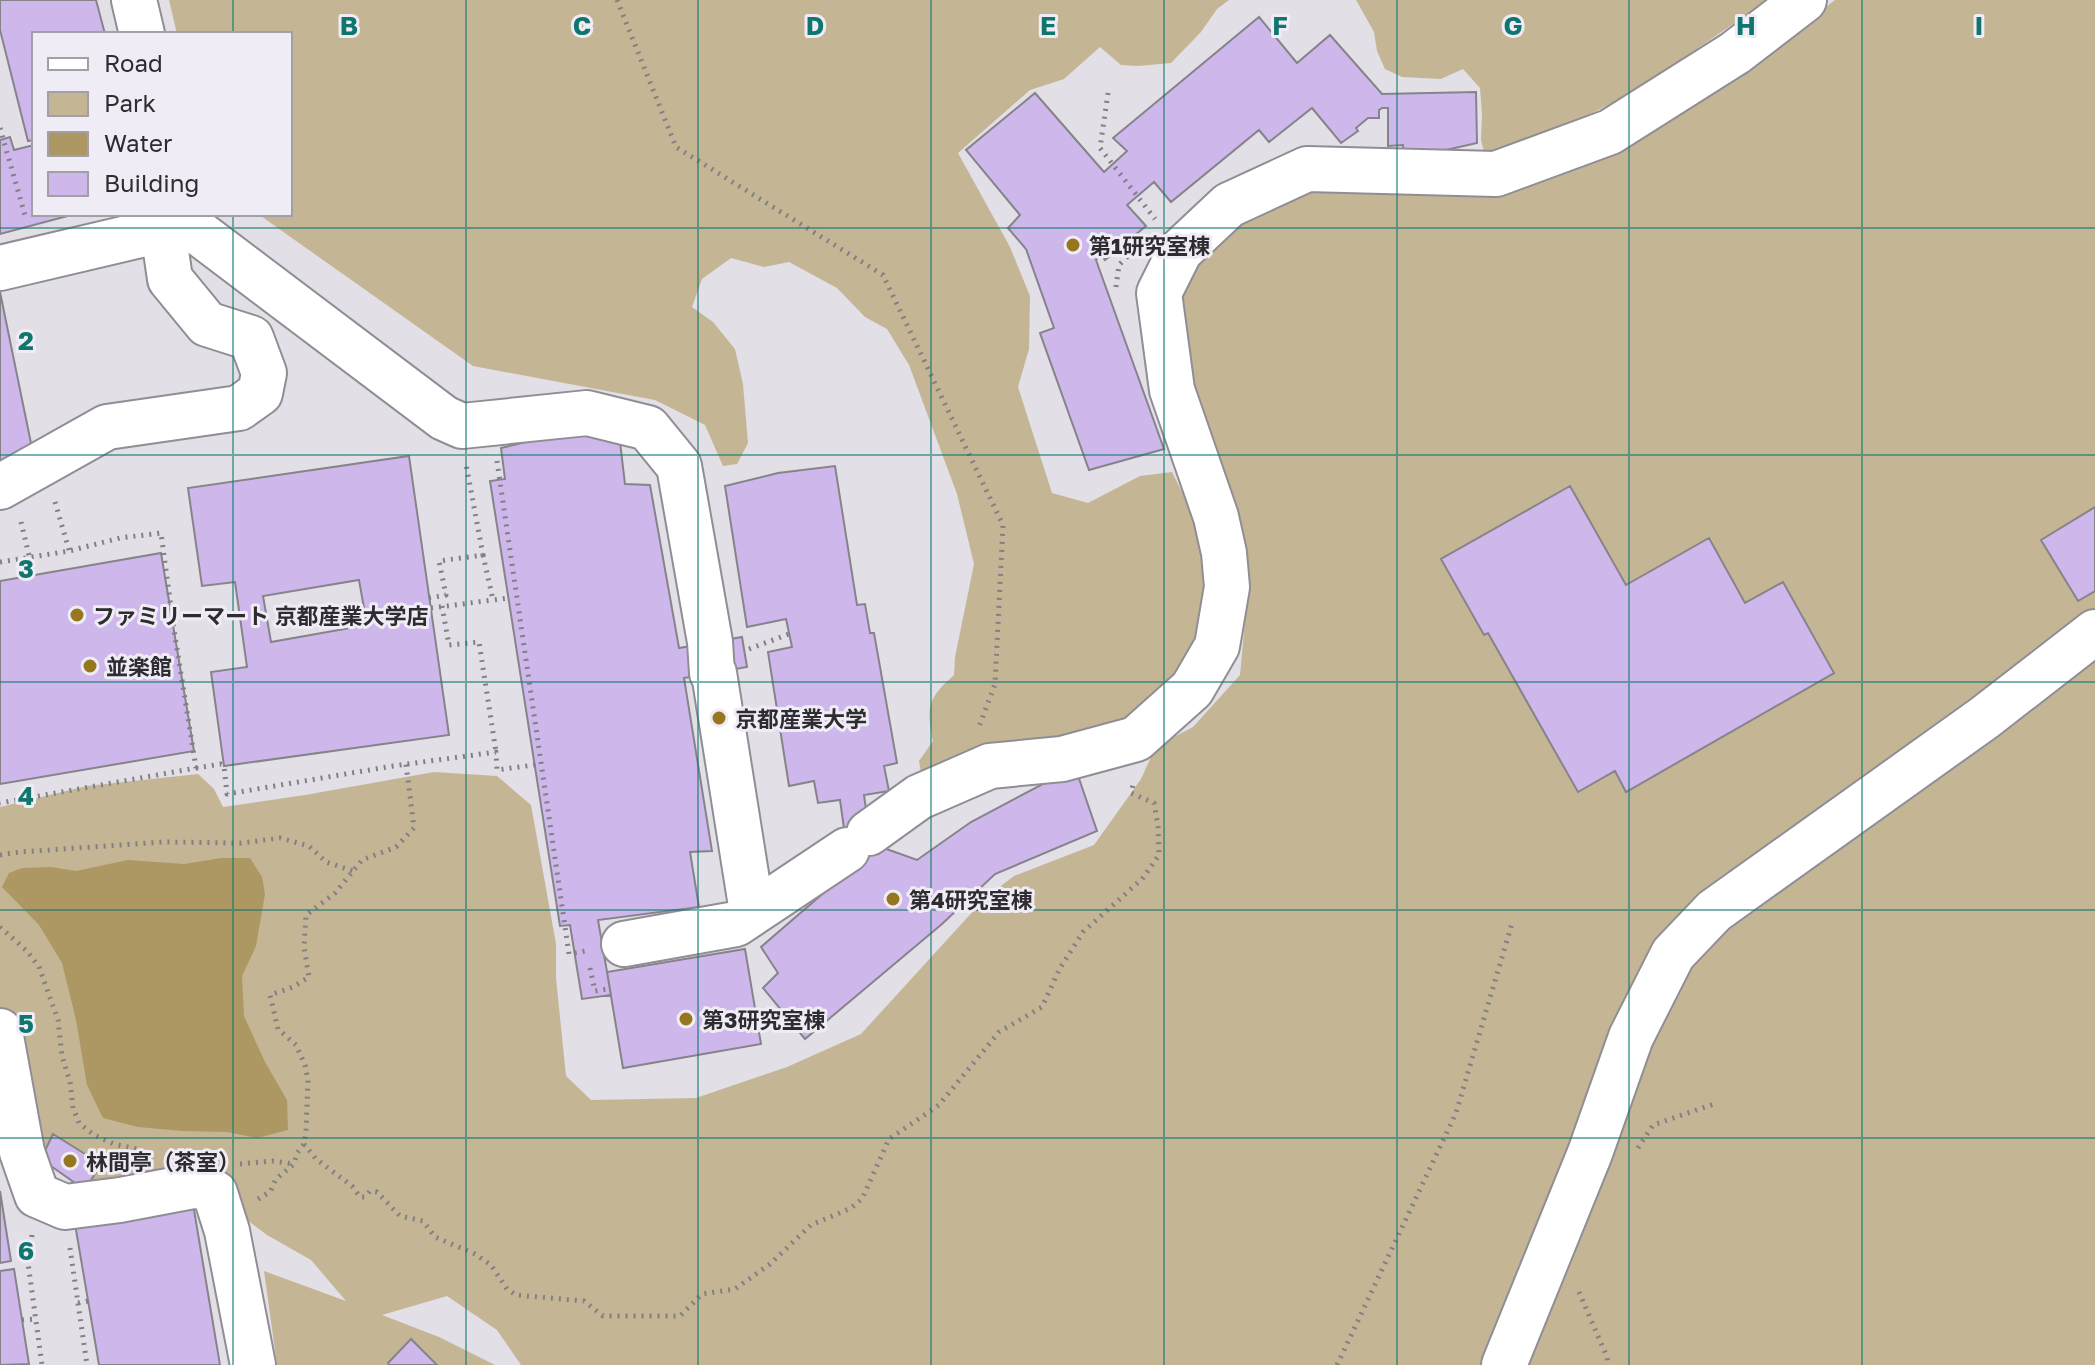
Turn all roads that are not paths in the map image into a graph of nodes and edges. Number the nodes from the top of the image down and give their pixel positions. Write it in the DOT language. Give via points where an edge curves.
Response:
graph roads {
  1 [pos="134,0"];
  2 [pos="1804,0"];
  3 [pos="142,32"];
  4 [pos="178,223"];
  5 [pos="0,268"];
  6 [pos="19,477"];
  7 [pos="2095,632"];
  8 [pos="752,912"];
  9 [pos="624,944"];
  10 [pos="0,1031"];
  11 [pos="253,1365"];
  12 [pos="1504,1365"];
  1 -- 3 [label="lane"];
  2 -- 8 [label="lane" via="1735,53 1610,132 1496,174 1307,169 1229,205 1180,251 1159,293 1172,390 1216,517 1227,587 1217,646 1192,689 1136,739 1062,759 990,766 919,797"];
  4 -- 5 [label="lane"];
  4 -- 6 [label="lane" via="170,279 207,324 251,338 264,373 260,393 239,408 107,427"];
  4 -- 8 [label="lane" via="462,426 587,413 648,428 679,466"];
  7 -- 12 [label="lane" via="1714,911 1673,954 1631,1037"];
  8 -- 9 [label="lane" via="736,924"];
  10 -- 11 [label="lane" via="22,1152 51,1201 120,1200 194,1186 215,1193"];
}
